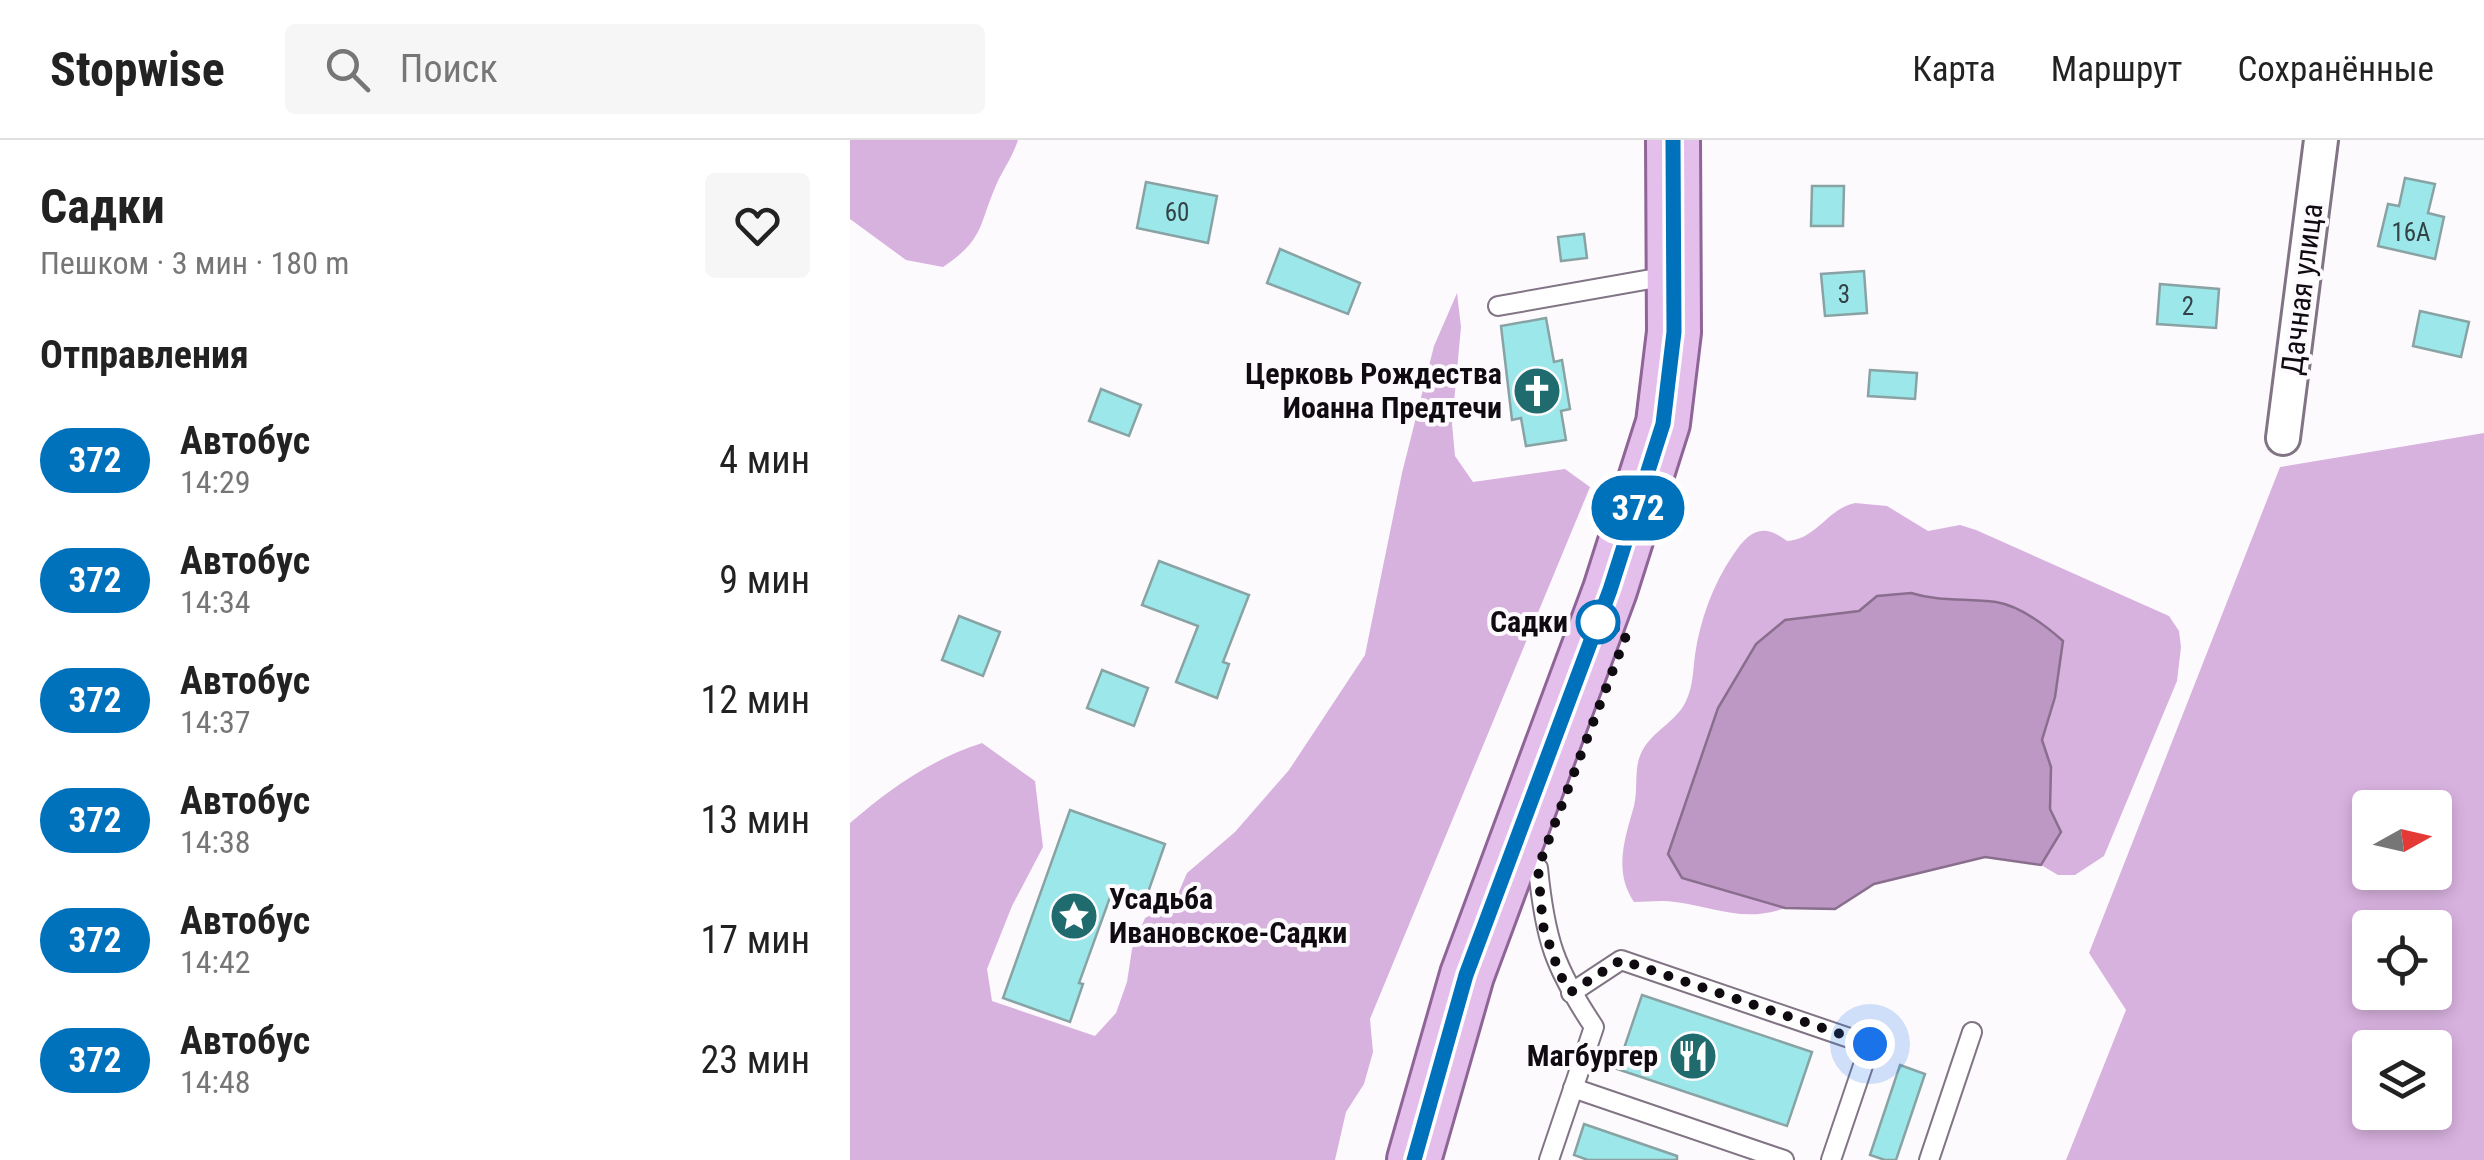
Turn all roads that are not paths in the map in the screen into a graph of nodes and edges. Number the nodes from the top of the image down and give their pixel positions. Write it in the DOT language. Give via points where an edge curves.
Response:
graph roads {
  1 [pos="1673,140"];
  2 [pos="1704,140"];
  3 [pos="2320,140"];
  4 [pos="1674,276"];
  5 [pos="1498,306"];
  6 [pos="2283,438"];
  7 [pos="1538,868"];
  8 [pos="1571,992"];
  9 [pos="1972,1032"];
  10 [pos="1573,1088"];
  11 [pos="1414,1160"];
  12 [pos="1446,1160"];
  13 [pos="1549,1160"];
  14 [pos="1784,1160"];
  15 [pos="1832,1160"];
  16 [pos="1928,1160"];
  1 -- 4 [label="main road"];
  2 -- 7 [label="main road" via="1705,330 1691,424 1639,602"];
  3 -- 6 [label="street, Дачная улица"];
  4 -- 5 [label="lane"];
  4 -- 11 [label="main road" via="1663,424 1466,975"];
  7 -- 8 [label="lane" via="1543,926"];
  7 -- 12 [label="main road"];
  8 -- 10 [label="lane" via="1594,1027"];
  8 -- 15 [label="lane" via="1621,960 1870,1044"];
  9 -- 16 [label="lane"];
  10 -- 13 [label="lane"];
  10 -- 14 [label="lane"];
}
